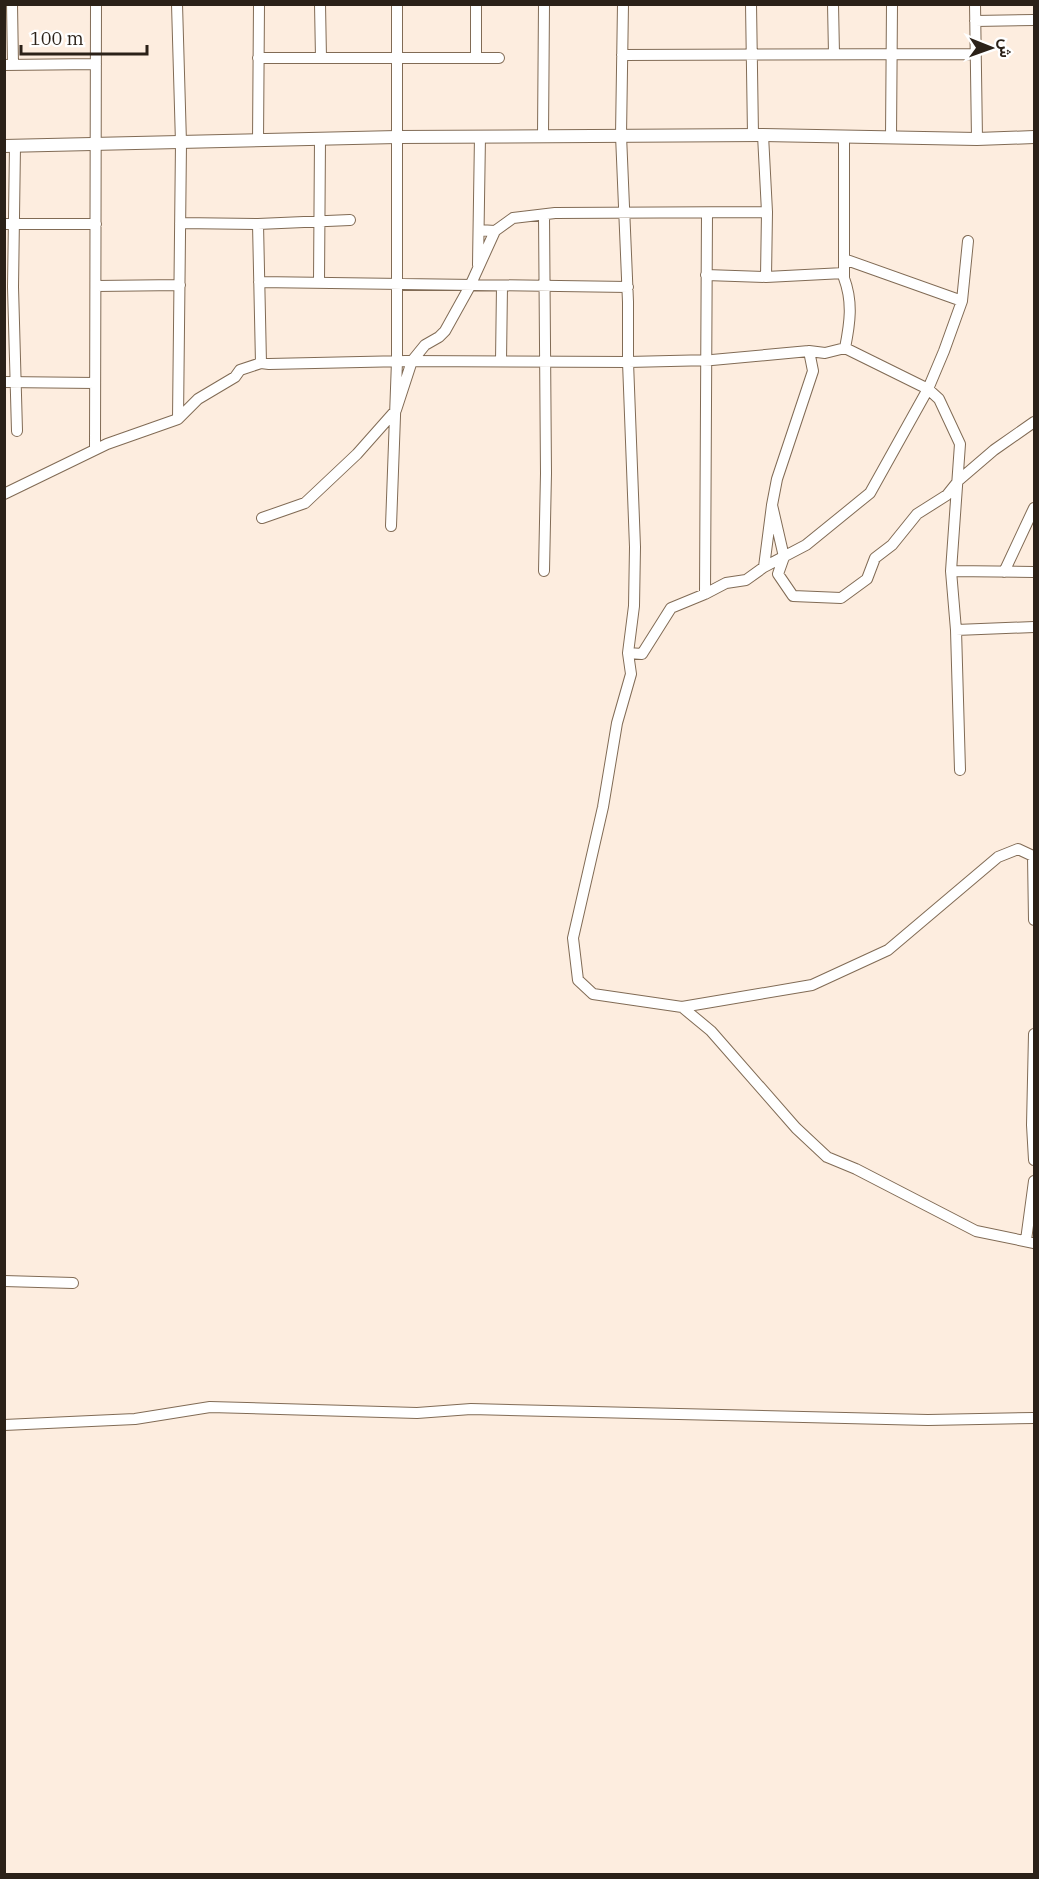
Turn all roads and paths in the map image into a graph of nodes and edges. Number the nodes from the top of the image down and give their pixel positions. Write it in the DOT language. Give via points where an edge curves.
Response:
graph roads {
  1 [pos="12,4"];
  2 [pos="96,4"];
  3 [pos="177,4"];
  4 [pos="259,4"];
  5 [pos="320,4"];
  6 [pos="397,4"];
  7 [pos="476,4"];
  8 [pos="544,4"];
  9 [pos="622,4"];
  10 [pos="751,4"];
  11 [pos="833,4"];
  12 [pos="892,4"];
  13 [pos="975,4"];
  14 [pos="1035,20"];
  15 [pos="975,21"];
  16 [pos="834,54"];
  17 [pos="892,54"];
  18 [pos="976,54"];
  19 [pos="622,55"];
  20 [pos="752,55"];
  21 [pos="258,58"];
  22 [pos="321,58"];
  23 [pos="397,58"];
  24 [pos="476,58"];
  25 [pos="499,58"];
  26 [pos="96,64"];
  27 [pos="9,65"];
  28 [pos="543,135"];
  29 [pos="621,135"];
  30 [pos="758,135"];
  31 [pos="480,136"];
  32 [pos="844,136"];
  33 [pos="397,137"];
  34 [pos="891,137"];
  35 [pos="1035,137"];
  36 [pos="320,139"];
  37 [pos="977,139"];
  38 [pos="258,141"];
  39 [pos="181,143"];
  40 [pos="96,144"];
  41 [pos="10,146"];
  42 [pos="767,212"];
  43 [pos="707,213"];
  44 [pos="624,214"];
  45 [pos="544,215"];
  46 [pos="320,220"];
  47 [pos="350,220"];
  48 [pos="9,224"];
  49 [pos="96,224"];
  50 [pos="180,224"];
  51 [pos="258,224"];
  52 [pos="479,230"];
  53 [pos="495,231"];
  54 [pos="968,240"];
  55 [pos="844,259"];
  56 [pos="478,269"];
  57 [pos="844,273"];
  58 [pos="706,275"];
  59 [pos="766,277"];
  60 [pos="259,282"];
  61 [pos="319,282"];
  62 [pos="397,284"];
  63 [pos="180,285"];
  64 [pos="96,286"];
  65 [pos="474,286"];
  66 [pos="502,286"];
  67 [pos="544,286"];
  68 [pos="9,287"];
  69 [pos="628,287"];
  70 [pos="962,301"];
  71 [pos="845,348"];
  72 [pos="809,351"];
  73 [pos="705,360"];
  74 [pos="397,361"];
  75 [pos="412,361"];
  76 [pos="501,361"];
  77 [pos="545,362"];
  78 [pos="628,362"];
  79 [pos="261,363"];
  80 [pos="10,382"];
  81 [pos="95,382"];
  82 [pos="928,388"];
  83 [pos="396,410"];
  84 [pos="178,419"];
  85 [pos="1035,422"];
  86 [pos="18,431"];
  87 [pos="95,449"];
  88 [pos="959,480"];
  89 [pos="4,494"];
  90 [pos="772,505"];
  91 [pos="1035,508"];
  92 [pos="262,518"];
  93 [pos="391,526"];
  94 [pos="784,557"];
  95 [pos="764,567"];
  96 [pos="544,571"];
  97 [pos="951,571"];
  98 [pos="1004,572"];
  99 [pos="1035,572"];
  100 [pos="705,594"];
  101 [pos="1035,627"];
  102 [pos="956,630"];
  103 [pos="628,653"];
  104 [pos="960,770"];
  105 [pos="1035,920"];
  106 [pos="682,1007"];
  107 [pos="1035,1034"];
  108 [pos="1035,1160"];
  109 [pos="1035,1181"];
  110 [pos="1030,1242"];
  111 [pos="4,1281"];
  112 [pos="74,1283"];
  113 [pos="1035,1418"];
  114 [pos="4,1425"];
  1 -- 27 [label="street"];
  2 -- 26 [label="street"];
  3 -- 39 [label="street"];
  4 -- 21 [label="street"];
  5 -- 22 [label="street"];
  6 -- 23 [label="street"];
  7 -- 24 [label="street"];
  8 -- 28 [label="street"];
  9 -- 19 [label="street"];
  10 -- 20 [label="street"];
  11 -- 16 [label="street"];
  12 -- 17 [label="street"];
  13 -- 15 [label="street"];
  14 -- 15 [label="street"];
  15 -- 18 [label="street"];
  16 -- 17 [label="street"];
  16 -- 20 [label="street"];
  17 -- 18 [label="street"];
  17 -- 34 [label="street"];
  18 -- 37 [label="street"];
  19 -- 20 [label="street"];
  19 -- 29 [label="street"];
  20 -- 30 [label="street"];
  21 -- 22 [label="street"];
  21 -- 38 [label="street"];
  22 -- 23 [label="street"];
  23 -- 24 [label="street"];
  23 -- 33 [label="street"];
  24 -- 25 [label="street"];
  26 -- 27 [label="street"];
  26 -- 40 [label="street"];
  28 -- 29 [label="main road"];
  28 -- 31 [label="main road"];
  29 -- 30 [label="main road"];
  29 -- 44 [label="street"];
  30 -- 32 [label="main road"];
  30 -- 42 [label="street"];
  31 -- 33 [label="main road"];
  31 -- 52 [label="street"];
  32 -- 34 [label="main road"];
  32 -- 55 [label="street"];
  33 -- 36 [label="main road"];
  33 -- 62 [label="street"];
  34 -- 37 [label="main road"];
  35 -- 37 [label="main road"];
  36 -- 38 [label="main road"];
  36 -- 46 [label="street"];
  38 -- 39 [label="main road"];
  39 -- 40 [label="main road"];
  39 -- 50 [label="street"];
  40 -- 41 [label="main road"];
  40 -- 49 [label="street"];
  41 -- 48 [label="street"];
  42 -- 43 [label="street"];
  42 -- 59 [label="street"];
  43 -- 44 [label="street"];
  43 -- 58 [label="street"];
  44 -- 45 [label="street"];
  44 -- 69 [label="street"];
  45 -- 53 [label="street" via="513,218"];
  45 -- 67 [label="street"];
  46 -- 47 [label="street"];
  46 -- 51 [label="street"];
  46 -- 61 [label="street"];
  48 -- 49 [label="street"];
  48 -- 68 [label="street"];
  49 -- 64 [label="street"];
  50 -- 51 [label="street"];
  50 -- 63 [label="street"];
  51 -- 60 [label="street"];
  52 -- 53 [label="street"];
  52 -- 56 [label="street"];
  53 -- 56 [label="street"];
  54 -- 70 [label="street"];
  55 -- 57 [label="street"];
  55 -- 70 [label="street"];
  56 -- 65 [label="street"];
  57 -- 59 [label="street"];
  57 -- 71 [label="street" via="850,294"];
  58 -- 59 [label="street"];
  58 -- 73 [label="street"];
  60 -- 61 [label="street"];
  60 -- 79 [label="street"];
  61 -- 62 [label="street"];
  62 -- 65 [label="street"];
  62 -- 74 [label="street"];
  63 -- 64 [label="street"];
  63 -- 84 [label="street"];
  64 -- 81 [label="street"];
  65 -- 66 [label="street"];
  65 -- 75 [label="street" via="445,331 424,345"];
  66 -- 67 [label="street"];
  66 -- 76 [label="street"];
  67 -- 69 [label="street"];
  67 -- 77 [label="street"];
  68 -- 80 [label="street"];
  69 -- 78 [label="street"];
  70 -- 82 [label="street"];
  71 -- 72 [label="street" via="825,353"];
  71 -- 82 [label="street"];
  72 -- 73 [label="street"];
  72 -- 90 [label="street" via="813,371"];
  73 -- 78 [label="street"];
  73 -- 100 [label="street"];
  74 -- 75 [label="street"];
  74 -- 79 [label="street"];
  74 -- 83 [label="street"];
  75 -- 76 [label="street"];
  75 -- 83 [label="street"];
  76 -- 77 [label="street"];
  77 -- 78 [label="street"];
  77 -- 96 [label="street"];
  78 -- 103 [label="street" via="635,547"];
  79 -- 84 [label="street" via="240,370 198,399"];
  80 -- 81 [label="street"];
  80 -- 86 [label="street"];
  81 -- 87 [label="street"];
  82 -- 88 [label="street" via="939,399 960,444"];
  82 -- 94 [label="street" via="870,493 806,545"];
  83 -- 92 [label="street" via="305,503"];
  83 -- 93 [label="street"];
  84 -- 87 [label="street"];
  85 -- 88 [label="street"];
  87 -- 89 [label="street"];
  88 -- 94 [label="street" via="947,495 917,514 892,545 875,558 867,579 841,598 793,596 778,574"];
  88 -- 97 [label="street"];
  90 -- 94 [label="street"];
  90 -- 95 [label="street"];
  91 -- 98 [label="street"];
  94 -- 95 [label="street"];
  95 -- 100 [label="street" via="746,580 726,583"];
  97 -- 98 [label="street"];
  97 -- 102 [label="street"];
  98 -- 99 [label="street"];
  100 -- 103 [label="street" via="671,608 642,654"];
  101 -- 102 [label="street"];
  102 -- 104 [label="street"];
  103 -- 106 [label="street" via="631,674 617,723 603,807 573,938 578,980 593,994"];
  105 -- 106 [label="street" via="1033,856 1018,849 998,857 888,950 812,985"];
  106 -- 110 [label="street" via="711,1031 796,1128 827,1157 976,1231"];
  107 -- 108 [label="street"];
  109 -- 110 [label="street"];
  111 -- 112 [label="street"];
  113 -- 114 [label="street" via="928,1420 210,1407 135,1419"];
}
